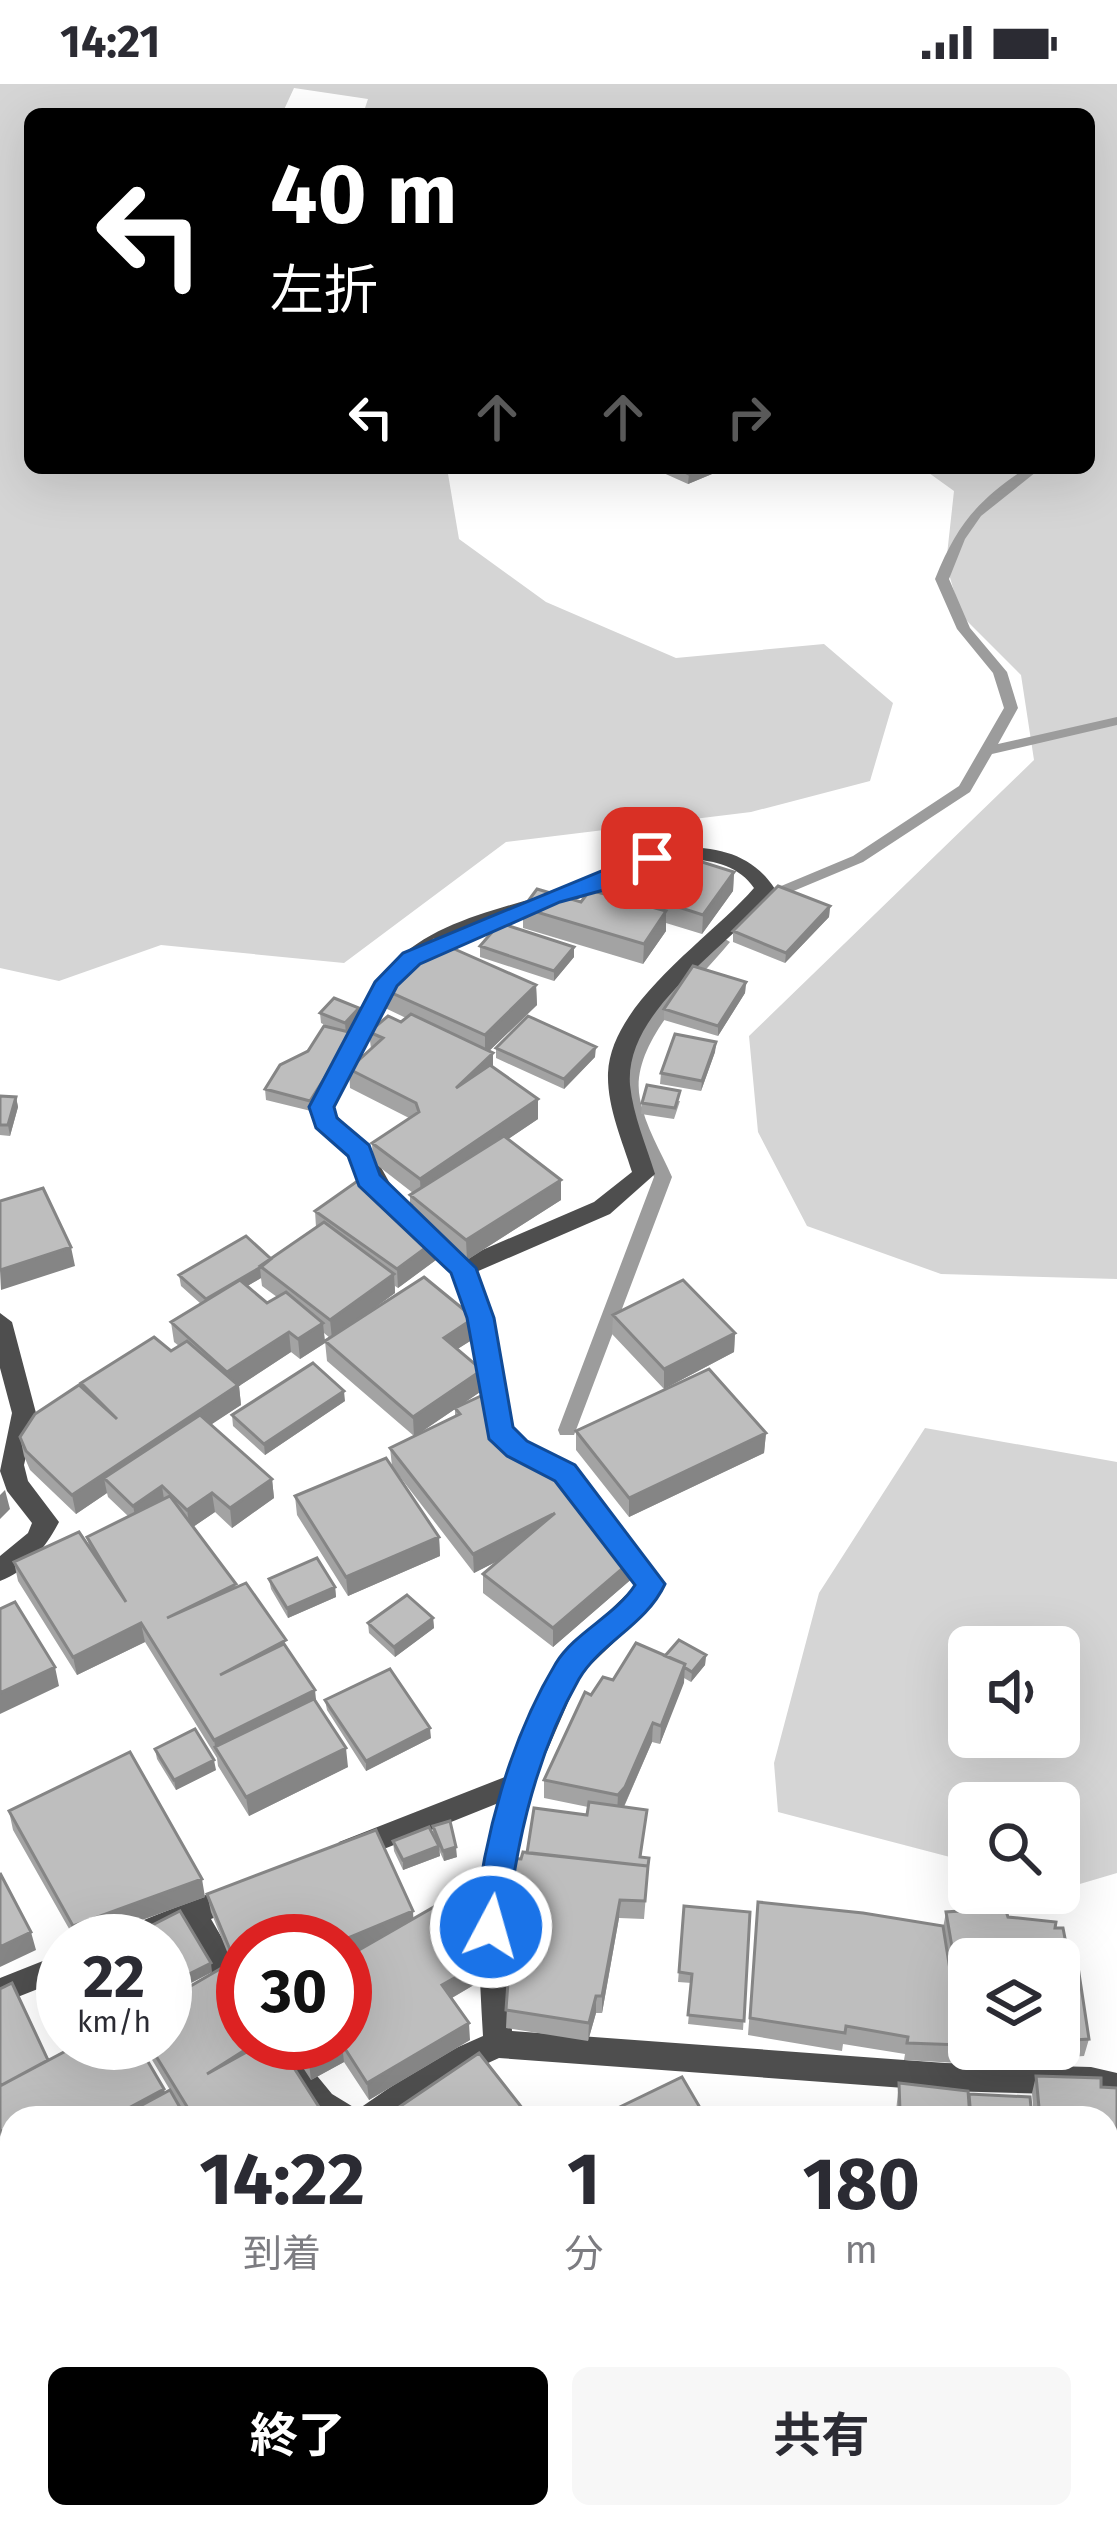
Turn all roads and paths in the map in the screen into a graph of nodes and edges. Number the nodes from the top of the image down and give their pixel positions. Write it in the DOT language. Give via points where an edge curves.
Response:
graph roads {
  1 [pos="463,1268"];
  2 [pos="0,1322"];
  3 [pos="0,1570"];
  4 [pos="523,1786"];
  5 [pos="316,1864"];
  6 [pos="274,1880"];
  7 [pos="192,1913"];
  8 [pos="216,1954"];
  9 [pos="36,1977"];
  10 [pos="0,1991"];
  11 [pos="497,2044"];
  12 [pos="294,2070"];
  13 [pos="1117,2087"];
  14 [pos="325,2106"];
  15 [pos="388,2106"];
  1 -- 1 [label="street" via="602,1208 644,1174 622,1102 621,1058 642,1018 765,889 759,874 739,860 652,858 412,958 388,982 321,1107 325,1122 360,1152 368,1179"];
  1 -- 4 [label="street" via="500,1431 565,1473 650,1584 569,1668"];
  2 -- 3 [label="street" via="24,1413 10,1465 46,1522"];
  4 -- 5 [label="street"];
  4 -- 11 [label="street" via="500,1848 491,1927"];
  6 -- 7 [label="street"];
  7 -- 8 [label="street"];
  9 -- 10 [label="street"];
  11 -- 13 [label="street"];
  11 -- 15 [label="street"];
  12 -- 14 [label="street"];
}
